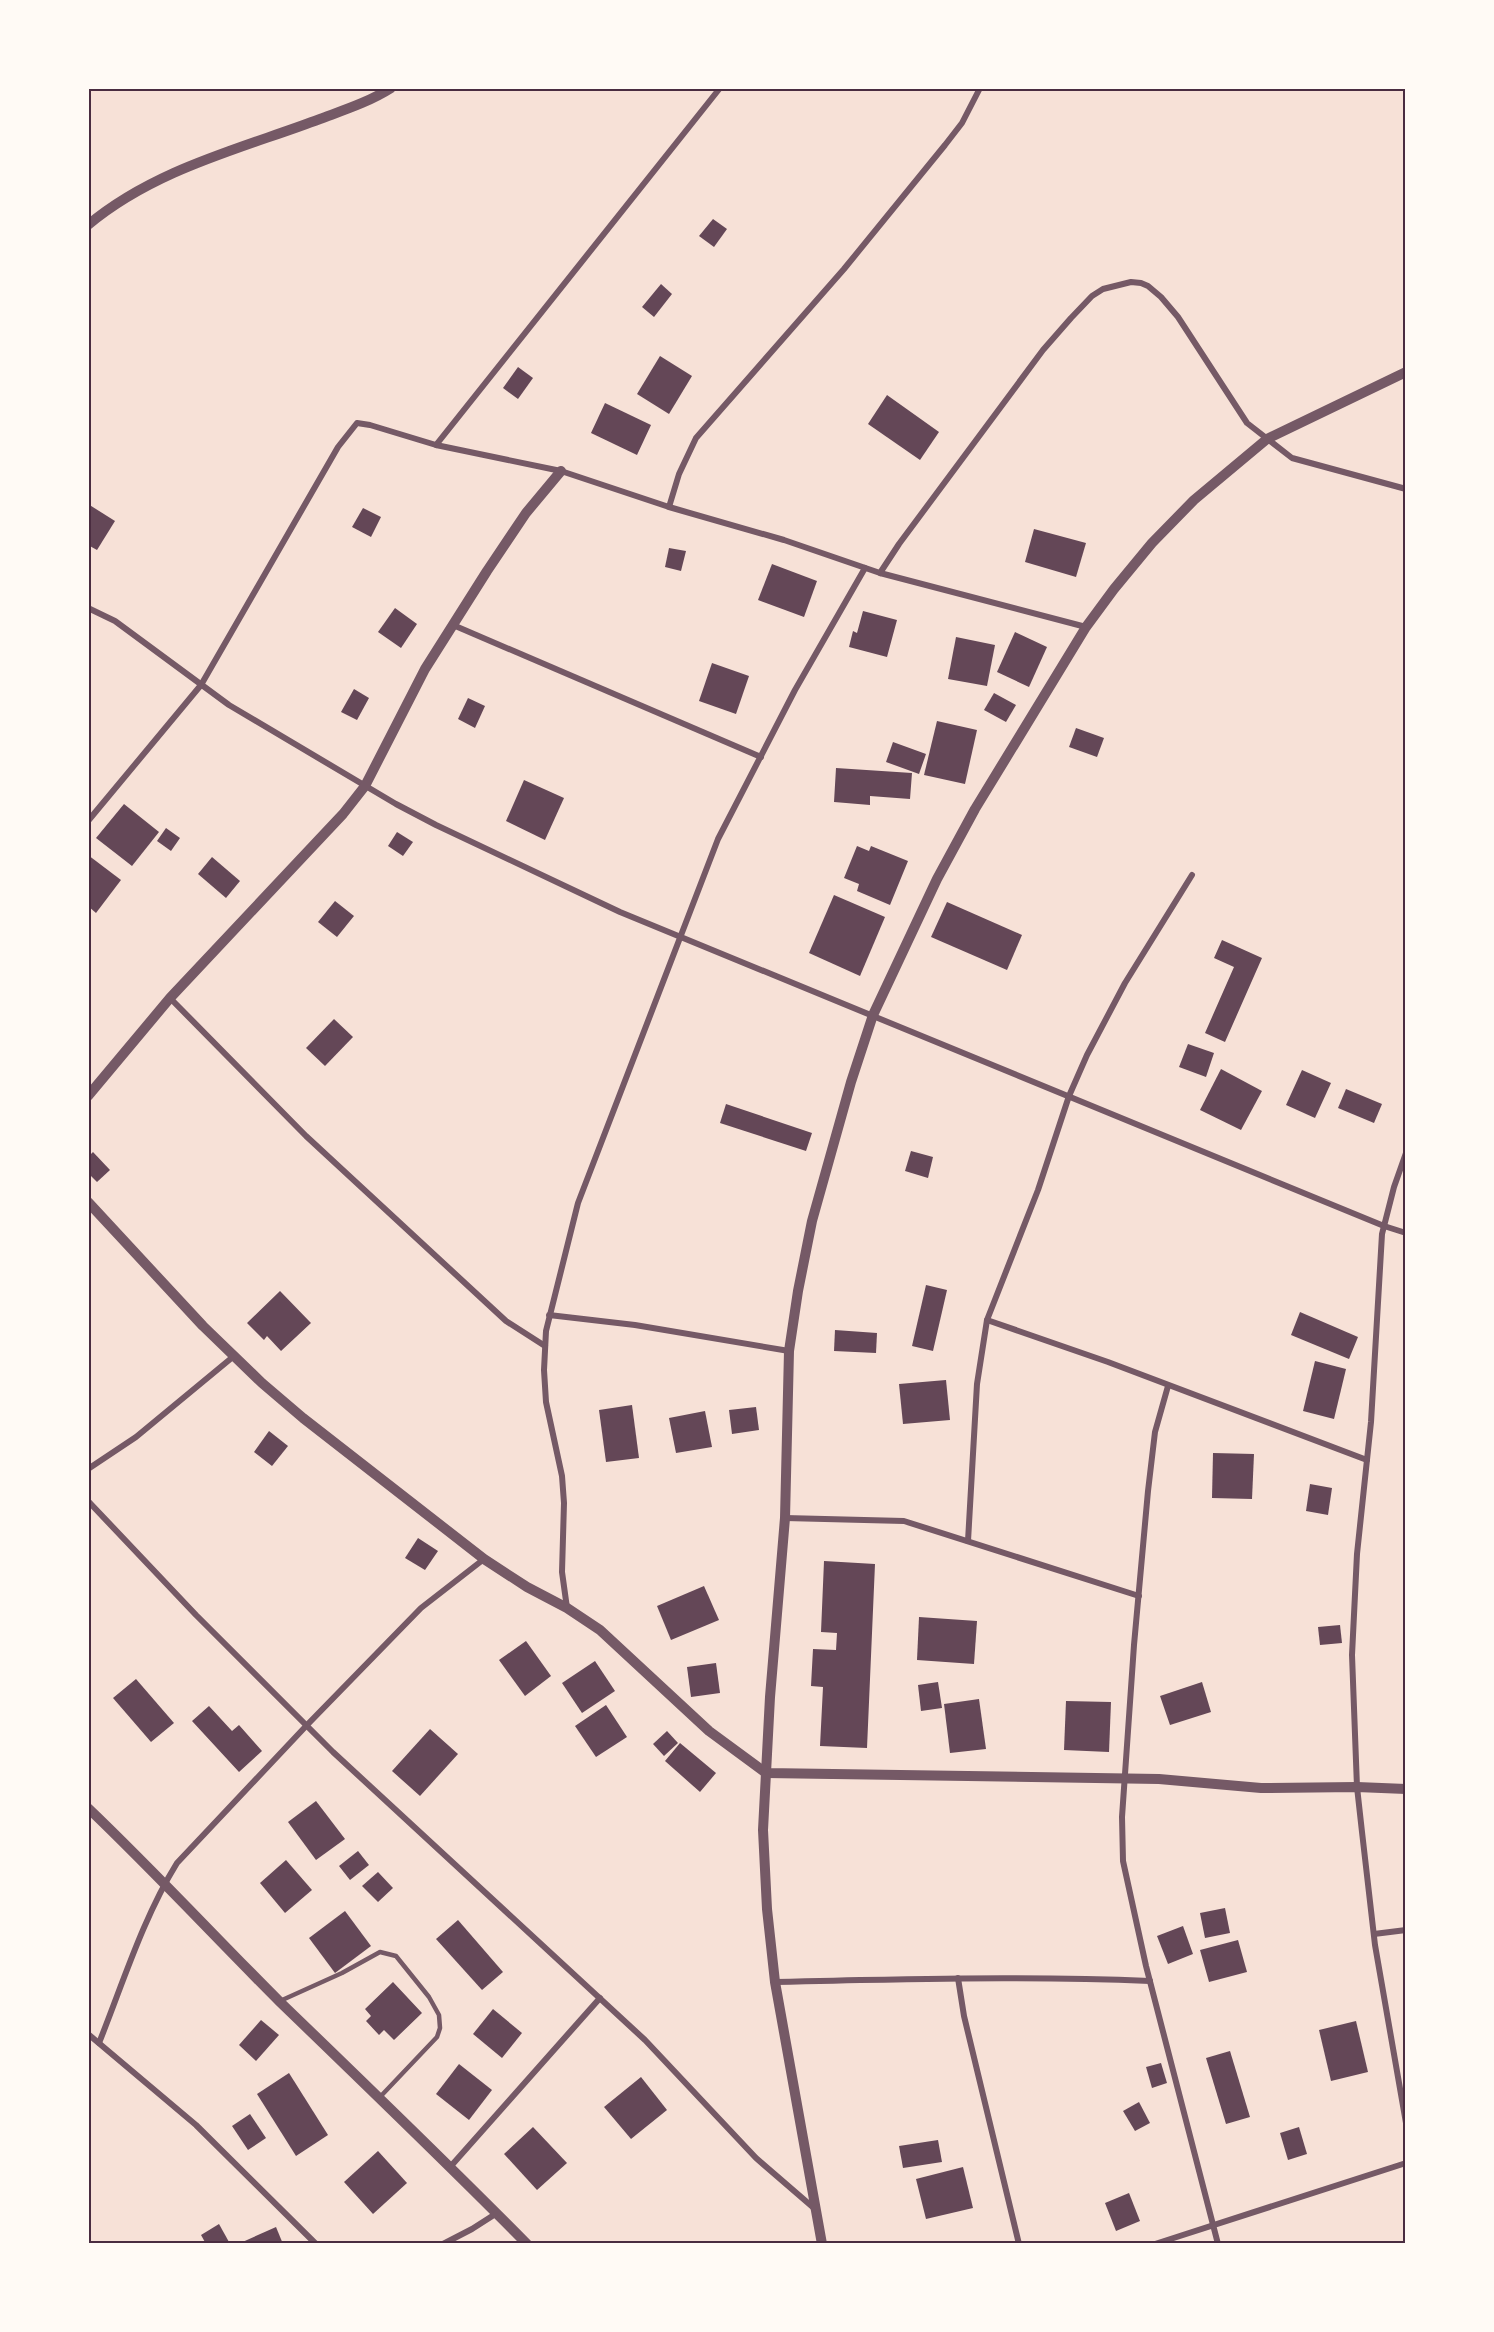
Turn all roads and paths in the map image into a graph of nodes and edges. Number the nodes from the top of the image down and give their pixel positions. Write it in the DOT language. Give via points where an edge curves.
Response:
graph roads {
  1 [pos="391,88"];
  2 [pos="720,88"];
  3 [pos="980,88"];
  4 [pos="88,225"];
  5 [pos="1406,372"];
  6 [pos="1267,439"];
  7 [pos="436,445"];
  8 [pos="561,471"];
  9 [pos="1406,489"];
  10 [pos="669,507"];
  11 [pos="865,568"];
  12 [pos="880,573"];
  13 [pos="88,608"];
  14 [pos="453,626"];
  15 [pos="1086,627"];
  16 [pos="201,685"];
  17 [pos="761,757"];
  18 [pos="365,786"];
  19 [pos="88,821"];
  20 [pos="1192,875"];
  21 [pos="679,936"];
  22 [pos="170,998"];
  23 [pos="873,1015"];
  24 [pos="88,1096"];
  25 [pos="1069,1096"];
  26 [pos="1406,1153"];
  27 [pos="88,1202"];
  28 [pos="1384,1226"];
  29 [pos="1406,1233"];
  30 [pos="549,1315"];
  31 [pos="987,1320"];
  32 [pos="545,1346"];
  33 [pos="789,1352"];
  34 [pos="234,1356"];
  35 [pos="1168,1386"];
  36 [pos="1367,1460"];
  37 [pos="88,1469"];
  38 [pos="88,1501"];
  39 [pos="785,1518"];
  40 [pos="968,1541"];
  41 [pos="484,1559"];
  42 [pos="1139,1596"];
  43 [pos="567,1608"];
  44 [pos="307,1725"];
  45 [pos="765,1773"];
  46 [pos="1125,1779"];
  47 [pos="1357,1786"];
  48 [pos="1406,1789"];
  49 [pos="88,1808"];
  50 [pos="165,1882"];
  51 [pos="1406,1930"];
  52 [pos="1374,1934"];
  53 [pos="958,1978"];
  54 [pos="1150,1981"];
  55 [pos="775,1982"];
  56 [pos="600,1998"];
  57 [pos="280,2001"];
  58 [pos="88,2034"];
  59 [pos="99,2043"];
  60 [pos="380,2097"];
  61 [pos="1406,2123"];
  62 [pos="1406,2163"];
  63 [pos="451,2166"];
  64 [pos="815,2209"];
  65 [pos="497,2213"];
  66 [pos="1214,2225"];
  67 [pos="316,2244"];
  68 [pos="443,2244"];
  69 [pos="527,2244"];
  70 [pos="822,2244"];
  71 [pos="1019,2244"];
  72 [pos="1155,2244"];
  73 [pos="1218,2244"];
  1 -- 4 [label="street" via="350,108 157,180"];
  2 -- 7 [label="street"];
  3 -- 10 [label="street" via="962,123 923,172 696,438"];
  5 -- 6 [label="street"];
  6 -- 9 [label="street" via="1292,458"];
  6 -- 12 [label="street" via="1247,423 1161,297 1141,282 1102,289 1043,350"];
  6 -- 15 [label="street" via="1194,500 1159,536"];
  7 -- 8 [label="street"];
  7 -- 16 [label="street" via="357,423 338,447"];
  8 -- 10 [label="street"];
  8 -- 14 [label="street" via="505,542"];
  10 -- 11 [label="street"];
  11 -- 12 [label="street"];
  11 -- 17 [label="street"];
  12 -- 15 [label="street"];
  13 -- 16 [label="street" via="115,621"];
  14 -- 17 [label="street"];
  14 -- 18 [label="street" via="425,669"];
  15 -- 23 [label="street" via="975,809 905,942"];
  16 -- 18 [label="street"];
  16 -- 19 [label="street"];
  17 -- 21 [label="street" via="718,838"];
  18 -- 21 [label="street" via="436,825"];
  18 -- 22 [label="street"];
  20 -- 25 [label="street" via="1125,983"];
  21 -- 23 [label="street"];
  21 -- 30 [label="street" via="578,1203"];
  22 -- 24 [label="street"];
  22 -- 32 [label="street" via="323,1152 506,1321"];
  23 -- 25 [label="street"];
  23 -- 33 [label="street" via="812,1221"];
  25 -- 28 [label="street"];
  25 -- 31 [label="street" via="1038,1190"];
  26 -- 28 [label="street"];
  27 -- 34 [label="street"];
  28 -- 29 [label="street"];
  28 -- 36 [label="street"];
  30 -- 32 [label="street"];
  30 -- 33 [label="street" via="635,1325"];
  31 -- 35 [label="street"];
  31 -- 40 [label="street" via="977,1384"];
  32 -- 43 [label="street" via="546,1402 562,1476 562,1572"];
  33 -- 39 [label="street"];
  34 -- 37 [label="street" via="136,1437"];
  34 -- 41 [label="street" via="303,1418"];
  35 -- 36 [label="street"];
  35 -- 42 [label="street" via="1151,1459"];
  36 -- 47 [label="street" via="1352,1655"];
  38 -- 44 [label="street"];
  39 -- 40 [label="street" via="904,1521"];
  39 -- 45 [label="street"];
  40 -- 42 [label="street"];
  41 -- 43 [label="street"];
  41 -- 44 [label="street" via="422,1608"];
  42 -- 46 [label="street"];
  43 -- 45 [label="street" via="600,1630 709,1731"];
  44 -- 50 [label="street" via="189,1848"];
  44 -- 56 [label="street"];
  45 -- 46 [label="street"];
  45 -- 55 [label="street" via="766,1909"];
  46 -- 47 [label="street" via="1261,1788"];
  46 -- 54 [label="street" via="1123,1861"];
  47 -- 48 [label="street"];
  47 -- 52 [label="street"];
  49 -- 50 [label="street"];
  50 -- 57 [label="street"];
  50 -- 59 [label="street"];
  51 -- 52 [label="street"];
  52 -- 61 [label="street"];
  53 -- 54 [label="street"];
  53 -- 55 [label="street"];
  53 -- 71 [label="street"];
  54 -- 66 [label="street"];
  55 -- 64 [label="street"];
  56 -- 63 [label="street"];
  56 -- 64 [label="street" via="756,2158"];
  57 -- 60 [label="street"];
  57 -- 60 [label="lane" via="380,1952 396,1956 429,1997 439,2015 440,2028 437,2037"];
  58 -- 59 [label="street"];
  59 -- 67 [label="street" via="196,2125"];
  60 -- 63 [label="street"];
  62 -- 66 [label="street"];
  63 -- 65 [label="street"];
  64 -- 70 [label="street"];
  65 -- 68 [label="street"];
  65 -- 69 [label="street"];
  66 -- 72 [label="street"];
  66 -- 73 [label="street"];
}
